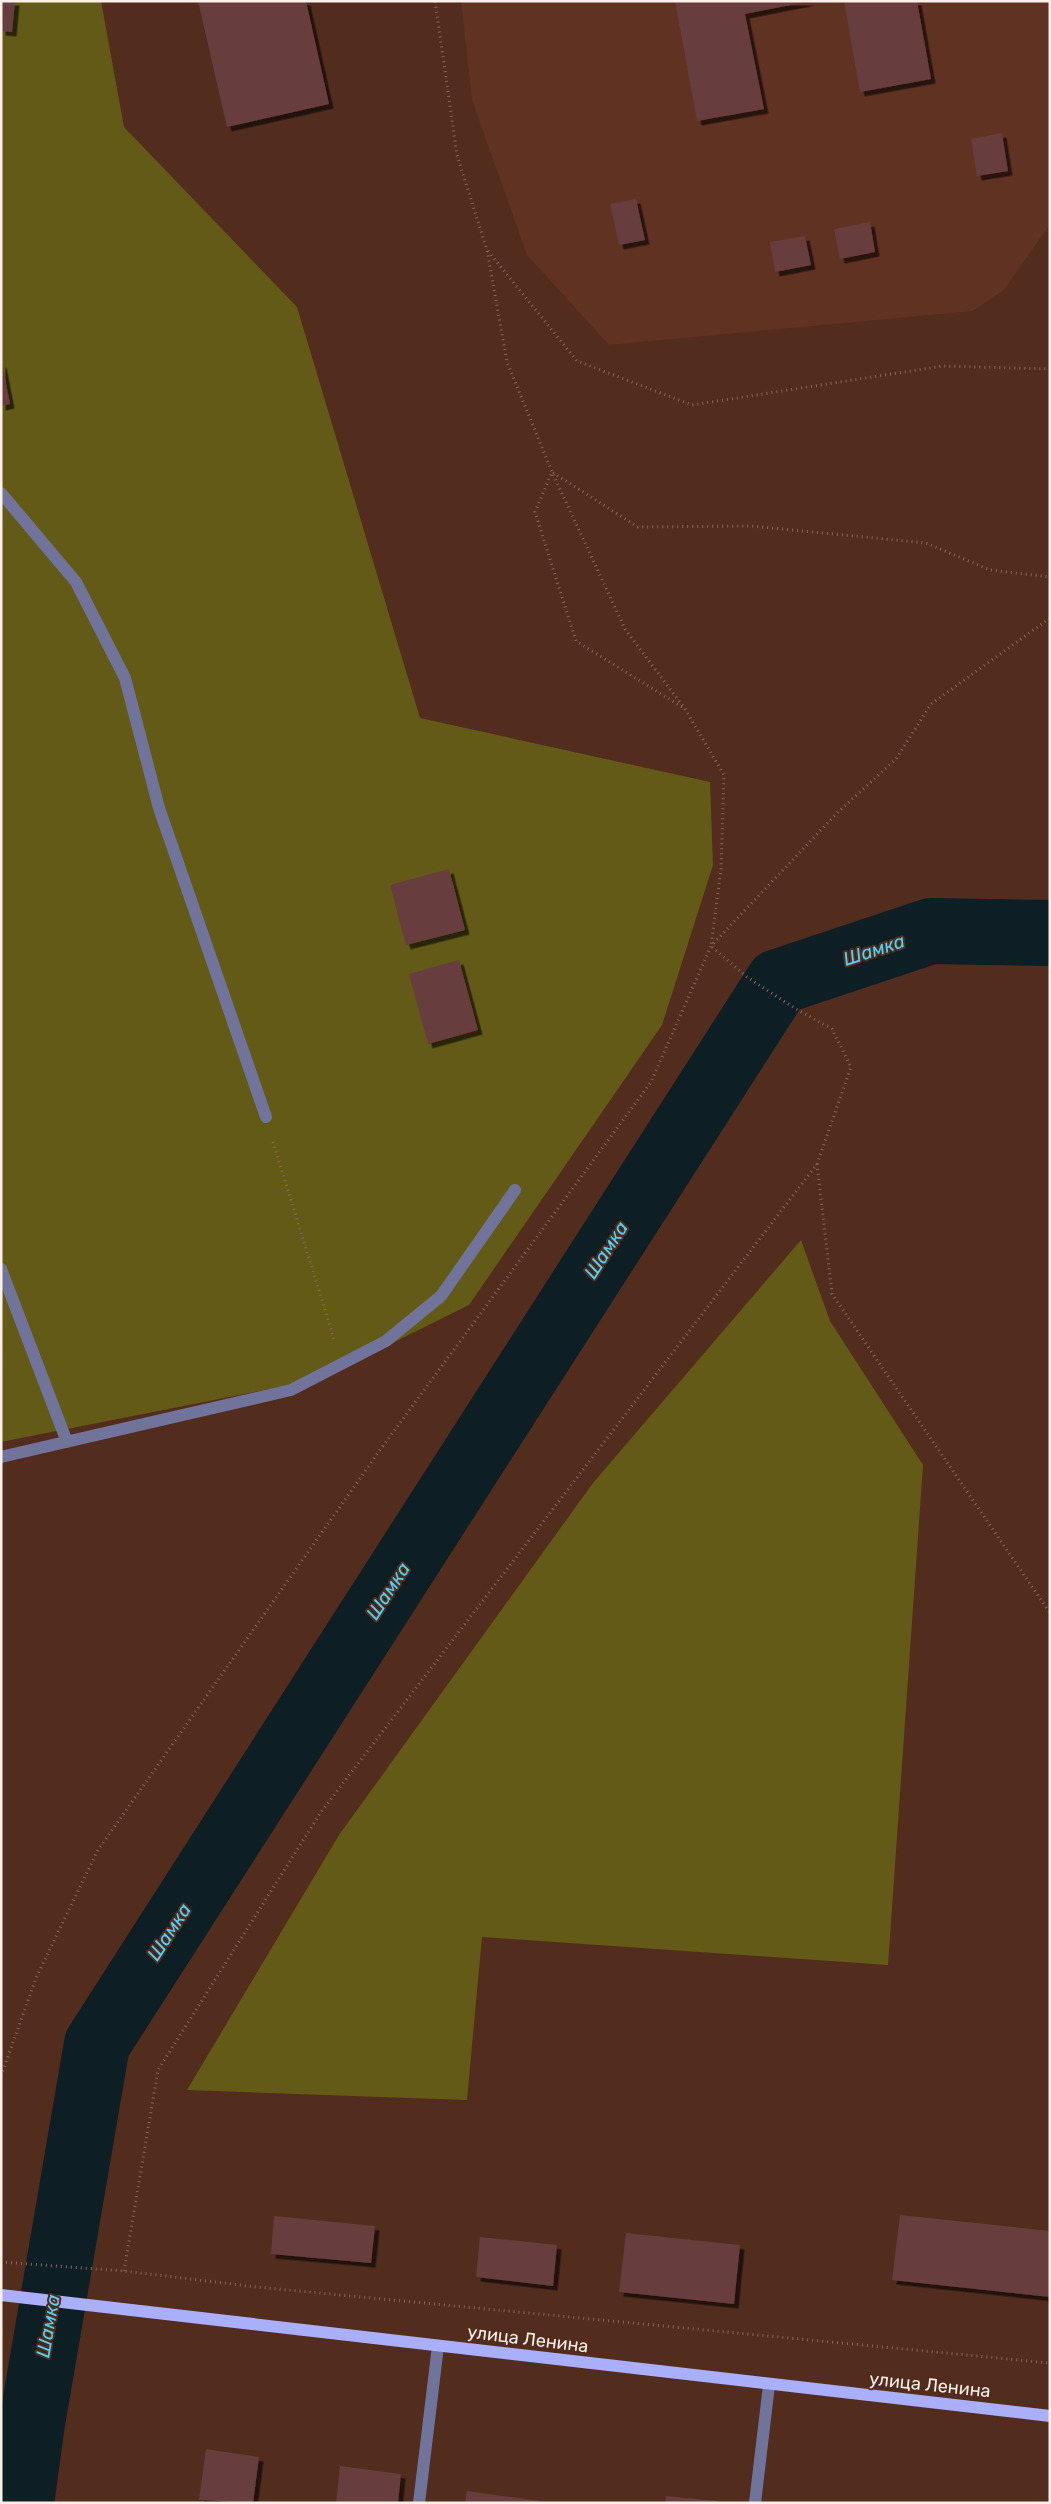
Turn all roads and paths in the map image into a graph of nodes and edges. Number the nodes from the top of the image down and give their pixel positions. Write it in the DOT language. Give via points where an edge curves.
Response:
graph roads {
  1 [pos="435,1"];
  2 [pos="487,250"];
  3 [pos="1050,369"];
  4 [pos="552,472"];
  5 [pos="1,494"];
  6 [pos="1050,577"];
  7 [pos="1050,618"];
  8 [pos="685,709"];
  9 [pos="711,946"];
  10 [pos="266,1117"];
  11 [pos="817,1164"];
  12 [pos="515,1190"];
  13 [pos="1,1269"];
  14 [pos="342,1364"];
  15 [pos="67,1442"];
  16 [pos="1,1457"];
  17 [pos="1050,1613"];
  18 [pos="1,2076"];
  19 [pos="1,2262"];
  20 [pos="124,2271"];
  21 [pos="1,2295"];
  22 [pos="438,2346"];
  23 [pos="1050,2363"];
  24 [pos="769,2385"];
  25 [pos="1050,2416"];
  26 [pos="419,2503"];
  27 [pos="755,2503"];
  1 -- 2 [label="path" via="457,155"];
  2 -- 3 [label="path" via="576,361 692,405 944,366"];
  2 -- 4 [label="path" via="507,362"];
  4 -- 6 [label="path" via="638,527 751,526 926,543 990,570"];
  4 -- 8 [label="path" via="625,629"];
  4 -- 8 [label="path" via="535,512 576,641"];
  5 -- 10 [label="street" via="76,582 125,678 159,808"];
  7 -- 9 [label="path" via="931,704 896,759 838,812"];
  8 -- 9 [label="path" via="724,774 722,869"];
  9 -- 11 [label="path" via="747,976 832,1029 851,1067"];
  9 -- 18 [label="path" via="651,1082 380,1450 98,1850 36,1978"];
  10 -- 14 [label="path"];
  11 -- 17 [label="path" via="832,1294"];
  11 -- 20 [label="path" via="321,1812 158,2070"];
  12 -- 14 [label="street" via="441,1296 386,1341"];
  13 -- 15 [label="street"];
  14 -- 15 [label="street" via="291,1390"];
  15 -- 16 [label="street"];
  19 -- 20 [label="path"];
  20 -- 23 [label="path" via="257,2287"];
  21 -- 22 [label="main road, улица Ленина"];
  22 -- 24 [label="main road, улица Ленина"];
  22 -- 26 [label="street"];
  24 -- 25 [label="main road, улица Ленина"];
  24 -- 27 [label="street"];
}
